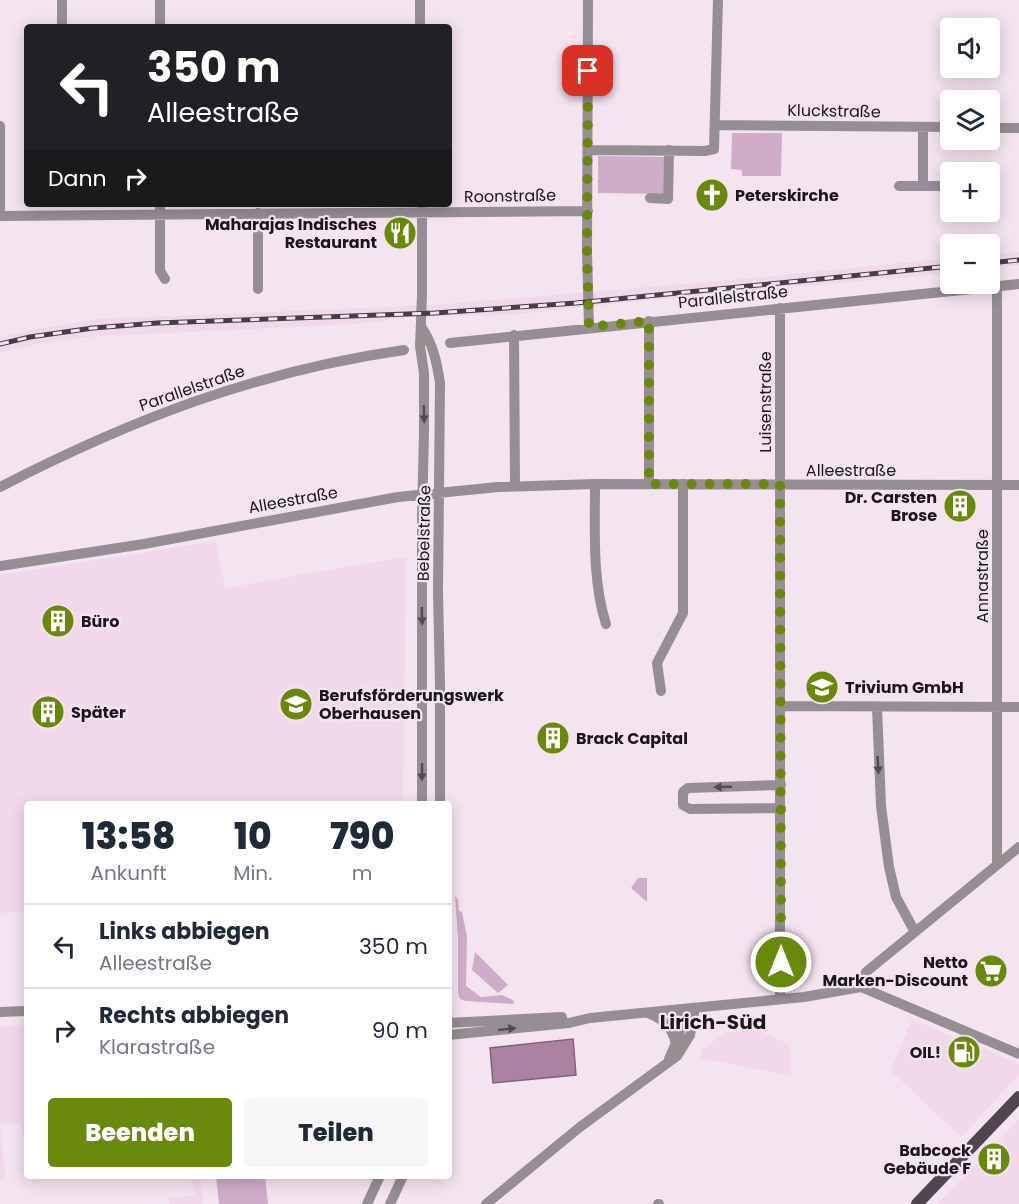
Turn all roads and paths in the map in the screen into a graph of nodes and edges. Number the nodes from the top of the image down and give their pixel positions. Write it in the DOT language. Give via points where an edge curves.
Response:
graph roads {
  1 [pos="62,0"];
  2 [pos="160,0"];
  3 [pos="420,0"];
  4 [pos="588,0"];
  5 [pos="718,0"];
  6 [pos="62,24"];
  7 [pos="160,24"];
  8 [pos="420,24"];
  9 [pos="716,125"];
  10 [pos="0,126"];
  11 [pos="923,127"];
  12 [pos="940,127"];
  13 [pos="1000,128"];
  14 [pos="1019,128"];
  15 [pos="588,150"];
  16 [pos="669,150"];
  17 [pos="899,186"];
  18 [pos="923,186"];
  19 [pos="940,186"];
  20 [pos="650,198"];
  21 [pos="422,208"];
  22 [pos="63,209"];
  23 [pos="160,209"];
  24 [pos="0,210"];
  25 [pos="588,211"];
  26 [pos="258,213"];
  27 [pos="0,216"];
  28 [pos="165,279"];
  29 [pos="1019,284"];
  30 [pos="1000,286"];
  31 [pos="258,289"];
  32 [pos="940,292"];
  33 [pos="997,294"];
  34 [pos="780,308"];
  35 [pos="649,321"];
  36 [pos="589,327"];
  37 [pos="422,328"];
  38 [pos="514,335"];
  39 [pos="450,343"];
  40 [pos="404,350"];
  41 [pos="595,484"];
  42 [pos="649,484"];
  43 [pos="683,484"];
  44 [pos="780,484"];
  45 [pos="997,485"];
  46 [pos="1019,485"];
  47 [pos="515,486"];
  48 [pos="0,487"];
  49 [pos="439,492"];
  50 [pos="422,494"];
  51 [pos="0,566"];
  52 [pos="606,624"];
  53 [pos="661,691"];
  54 [pos="781,706"];
  55 [pos="877,707"];
  56 [pos="997,707"];
  57 [pos="1019,707"];
  58 [pos="423,740"];
  59 [pos="440,742"];
  60 [pos="781,785"];
  61 [pos="422,801"];
  62 [pos="440,801"];
  63 [pos="781,808"];
  64 [pos="1019,847"];
  65 [pos="997,865"];
  66 [pos="915,932"];
  67 [pos="861,987"];
  68 [pos="780,999"];
  69 [pos="695,1008"];
  70 [pos="682,1009"];
  71 [pos="24,1011"];
  72 [pos="0,1012"];
  73 [pos="648,1012"];
  74 [pos="590,1018"];
  75 [pos="452,1023"];
  76 [pos="452,1035"];
  77 [pos="676,1044"];
  78 [pos="1019,1054"];
  79 [pos="668,1062"];
  80 [pos="1019,1097"];
  81 [pos="379,1179"];
  82 [pos="402,1179"];
  83 [pos="367,1204"];
  84 [pos="390,1204"];
  85 [pos="486,1204"];
  86 [pos="917,1204"];
  1 -- 6 [label="street"];
  2 -- 7 [label="street"];
  3 -- 8 [label="street"];
  4 -- 15 [label="street"];
  5 -- 9 [label="street"];
  9 -- 11 [label="street, Kluckstraße"];
  9 -- 16 [label="street" via="714,149"];
  10 -- 24 [label="street"];
  11 -- 12 [label="street, Kluckstraße"];
  11 -- 18 [label="street"];
  13 -- 14 [label="street"];
  15 -- 16 [label="street"];
  15 -- 25 [label="street"];
  16 -- 20 [label="street" via="668,199"];
  17 -- 18 [label="street"];
  18 -- 19 [label="street"];
  21 -- 25 [label="street, Roonstraße"];
  21 -- 26 [label="street, Roonstraße"];
  21 -- 37 [label="street, Bebelstraße"];
  22 -- 23 [label="street, Roonstraße"];
  22 -- 27 [label="street, Roonstraße"];
  23 -- 26 [label="street, Roonstraße"];
  23 -- 28 [label="street" via="160,271"];
  25 -- 36 [label="street"];
  26 -- 31 [label="street"];
  29 -- 30 [label="street, Parallelstraße"];
  32 -- 34 [label="street, Parallelstraße"];
  33 -- 45 [label="street, Annastraße"];
  34 -- 35 [label="street, Parallelstraße"];
  34 -- 44 [label="street, Luisenstraße"];
  35 -- 36 [label="street, Parallelstraße"];
  35 -- 42 [label="street"];
  36 -- 38 [label="street, Parallelstraße"];
  37 -- 49 [label="street, Bebelstraße" via="433,351 440,383"];
  37 -- 50 [label="street, Bebelstraße, one-way"];
  38 -- 39 [label="street, Parallelstraße"];
  38 -- 47 [label="street"];
  40 -- 48 [label="street, Parallelstraße" via="298,370 195,400 88,443"];
  41 -- 42 [label="street, Alleestraße"];
  41 -- 47 [label="street, Alleestraße"];
  41 -- 52 [label="street" via="597,576"];
  42 -- 43 [label="street, Alleestraße"];
  43 -- 44 [label="street, Alleestraße"];
  43 -- 53 [label="street" via="683,613 657,663"];
  44 -- 45 [label="street, Alleestraße"];
  44 -- 54 [label="street, Luisenstraße"];
  45 -- 46 [label="street, Alleestraße"];
  45 -- 56 [label="street, Annastraße"];
  47 -- 49 [label="street, Alleestraße"];
  49 -- 50 [label="street, Alleestraße"];
  49 -- 59 [label="street, Bebelstraße"];
  50 -- 51 [label="street, Alleestraße"];
  50 -- 58 [label="street, Bebelstraße, one-way"];
  54 -- 55 [label="street"];
  54 -- 60 [label="street, Luisenstraße"];
  55 -- 56 [label="street"];
  55 -- 66 [label="street, one-way" via="881,806 889,867 896,897"];
  56 -- 57 [label="street"];
  56 -- 65 [label="street, Annastraße"];
  58 -- 59 [label="street"];
  58 -- 61 [label="street, Bebelstraße, one-way"];
  59 -- 62 [label="street, Bebelstraße"];
  60 -- 63 [label="street, Luisenstraße"];
  60 -- 63 [label="street, one-way" via="688,788 682,799 690,809"];
  63 -- 68 [label="street, Luisenstraße"];
  64 -- 65 [label="street"];
  65 -- 66 [label="street"];
  66 -- 67 [label="street" via="866,972"];
  67 -- 68 [label="street"];
  67 -- 78 [label="street"];
  68 -- 69 [label="street"];
  69 -- 70 [label="street"];
  69 -- 79 [label="street" via="687,1043"];
  70 -- 73 [label="street"];
  70 -- 77 [label="street"];
  71 -- 72 [label="street"];
  73 -- 74 [label="street"];
  73 -- 77 [label="street" via="668,1025"];
  74 -- 75 [label="street"];
  76 -- 74 [label="street, one-way"];
  77 -- 79 [label="street"];
  79 -- 85 [label="street"];
  80 -- 86 [label="main road"];
  81 -- 83 [label="street"];
  82 -- 84 [label="street"];
}
